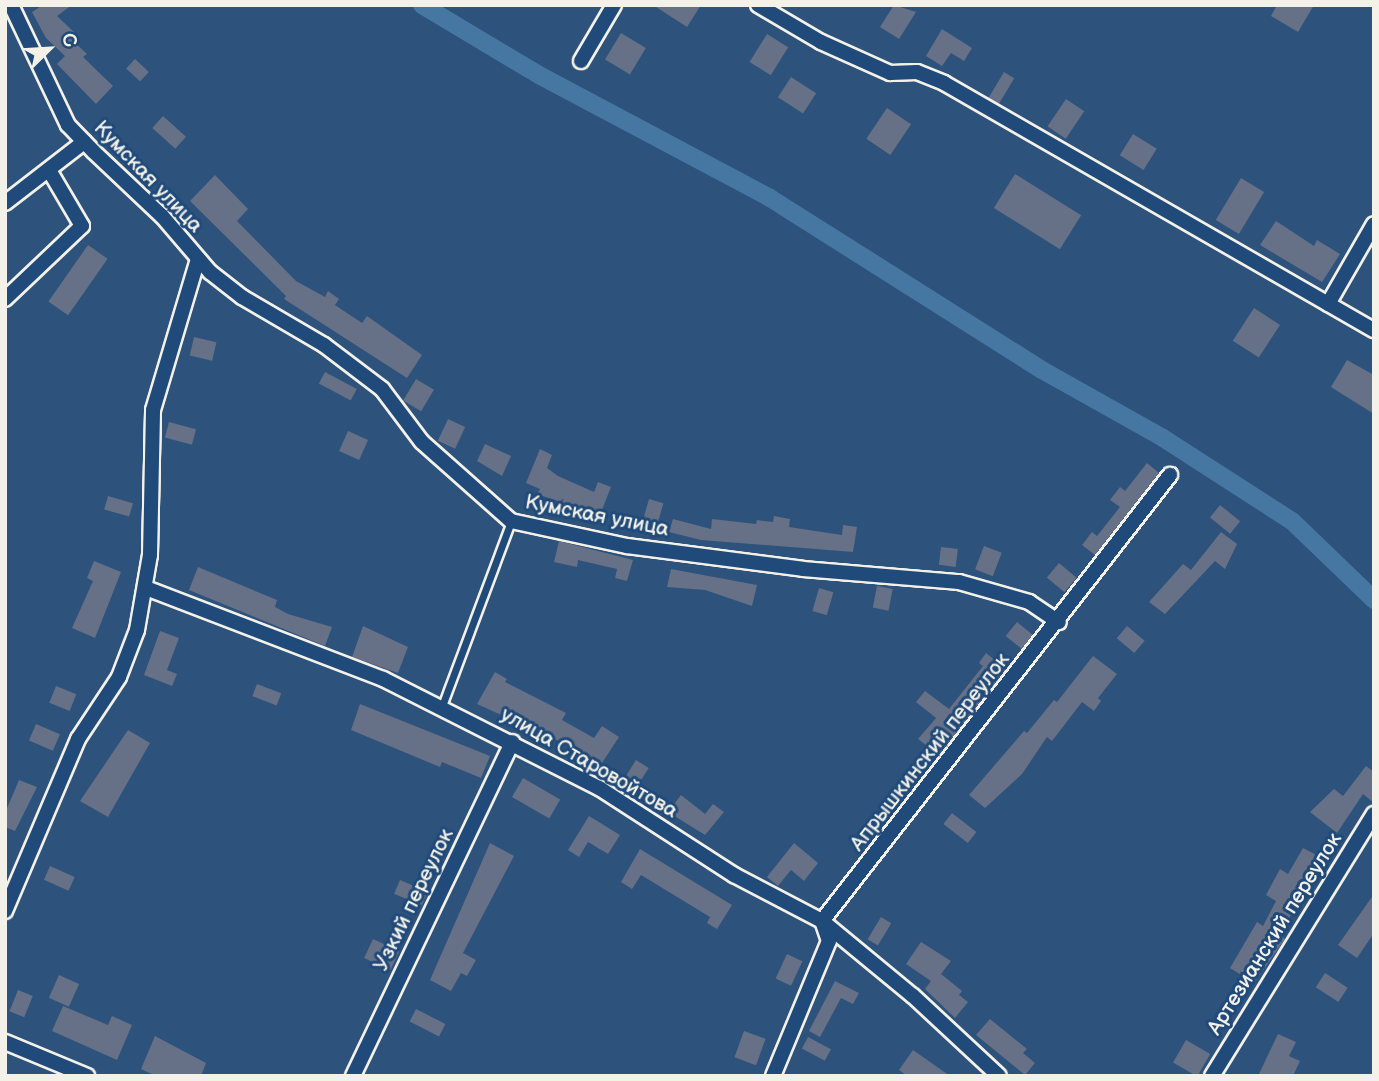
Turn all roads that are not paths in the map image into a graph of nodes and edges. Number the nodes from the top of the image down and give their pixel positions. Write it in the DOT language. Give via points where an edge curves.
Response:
graph roads {
  1 [pos="11,5"];
  2 [pos="614,5"];
  3 [pos="758,5"];
  4 [pos="582,61"];
  5 [pos="84,142"];
  6 [pos="49,170"];
  7 [pos="5,203"];
  8 [pos="1374,224"];
  9 [pos="198,259"];
  10 [pos="5,299"];
  11 [pos="1328,304"];
  12 [pos="1374,330"];
  13 [pos="1170,475"];
  14 [pos="511,521"];
  15 [pos="146,588"];
  16 [pos="1059,622"];
  17 [pos="442,706"];
  18 [pos="512,742"];
  19 [pos="1374,814"];
  20 [pos="5,911"];
  21 [pos="822,921"];
  22 [pos="5,1042"];
  23 [pos="87,1076"];
  24 [pos="354,1076"];
  25 [pos="773,1076"];
  26 [pos="999,1076"];
  27 [pos="1212,1076"];
  1 -- 5 [label="street, Кумская улица" via="68,125"];
  2 -- 4 [label="street"];
  3 -- 11 [label="street" via="821,42 890,74 917,72 944,83"];
  5 -- 6 [label="street"];
  5 -- 9 [label="street, Кумская улица" via="162,216"];
  6 -- 7 [label="street"];
  6 -- 10 [label="street" via="82,226"];
  8 -- 11 [label="street"];
  9 -- 14 [label="street, Кумская улица" via="242,297 324,345 382,389 422,442"];
  9 -- 15 [label="street" via="153,410"];
  11 -- 12 [label="street"];
  13 -- 16 [label="street, Апрышкинский переулок"];
  14 -- 16 [label="street, Кумская улица" via="628,546 803,569 959,582 1028,603"];
  14 -- 17 [label="lane"];
  15 -- 17 [label="street, улица Старовойтова"];
  15 -- 20 [label="street" via="137,630 119,677 78,740"];
  16 -- 21 [label="street, Апрышкинский переулок"];
  17 -- 18 [label="street, улица Старовойтова"];
  18 -- 21 [label="street, улица Старовойтова" via="599,788 734,875"];
  18 -- 24 [label="street, Узкий переулок"];
  19 -- 27 [label="street, Артезианский переулок"];
  21 -- 25 [label="street" via="829,941"];
  21 -- 26 [label="street, улица Старовойтова" via="913,996"];
  22 -- 23 [label="street"];
}
